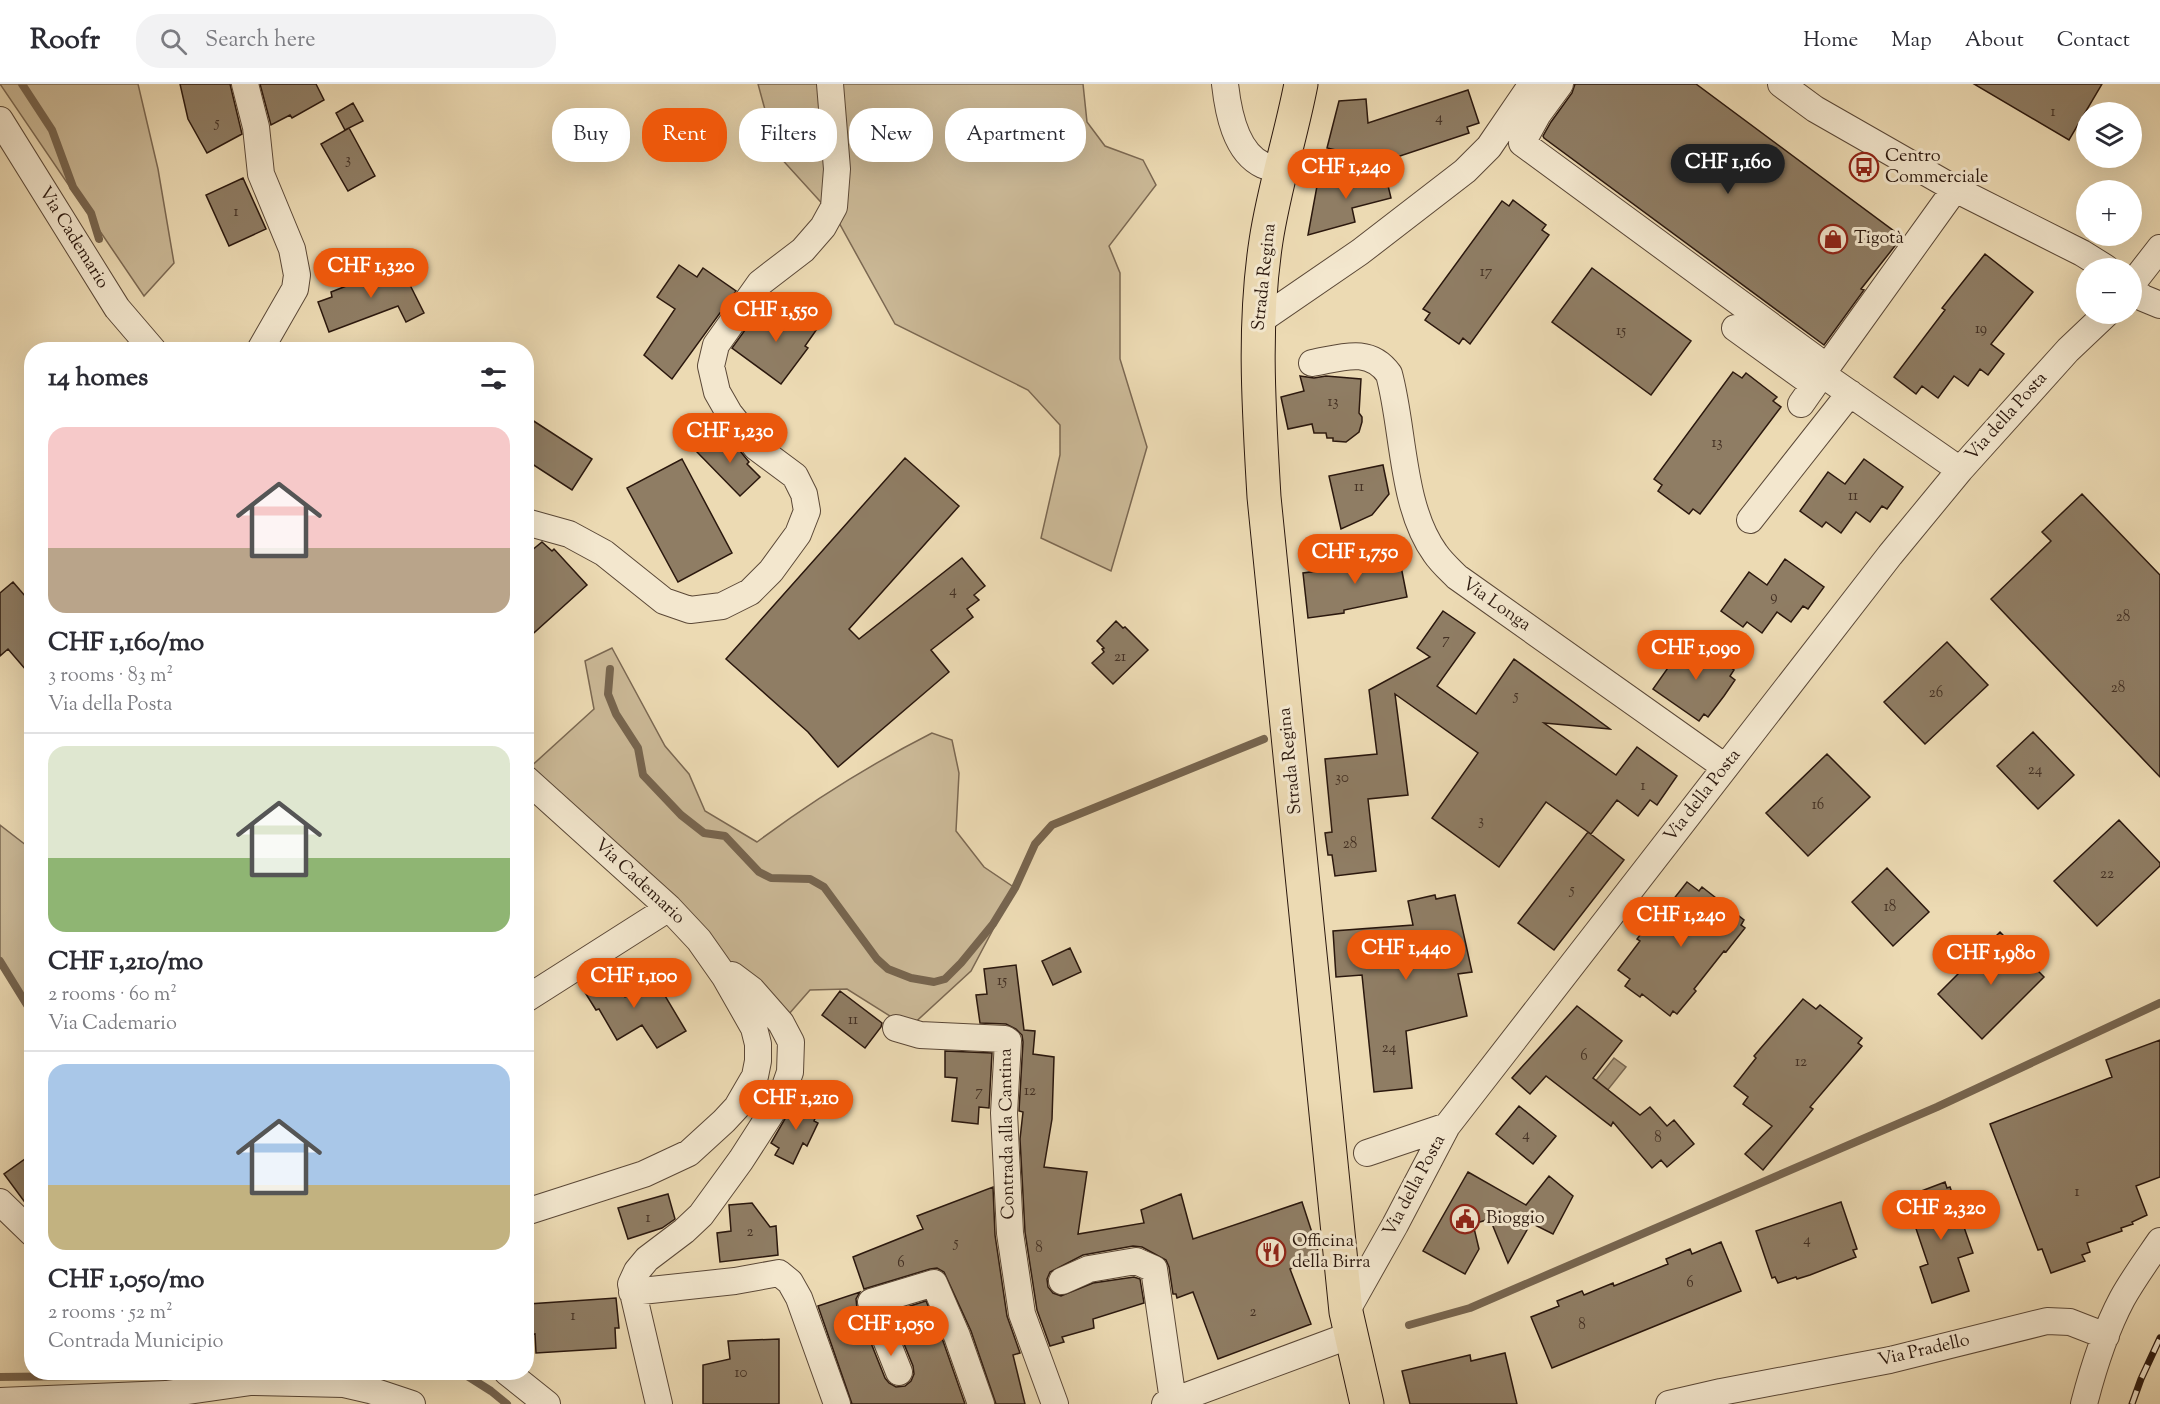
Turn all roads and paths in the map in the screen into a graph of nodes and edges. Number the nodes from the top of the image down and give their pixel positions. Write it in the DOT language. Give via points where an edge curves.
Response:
graph roads {
  1 [pos="245,84"];
  2 [pos="830,84"];
  3 [pos="1225,84"];
  4 [pos="1532,84"];
  5 [pos="1560,84"];
  6 [pos="1781,84"];
  7 [pos="1304,93"];
  8 [pos="0,120"];
  9 [pos="1282,169"];
  10 [pos="1955,189"];
  11 [pos="2160,248"];
  12 [pos="2090,258"];
  13 [pos="2142,271"];
  14 [pos="2142,296"];
  15 [pos="2160,305"];
  16 [pos="1258,322"];
  17 [pos="2096,324"];
  18 [pos="1735,328"];
  19 [pos="146,342"];
  20 [pos="265,342"];
  21 [pos="1312,363"];
  22 [pos="1816,382"];
  23 [pos="1850,393"];
  24 [pos="1960,470"];
  25 [pos="1750,520"];
  26 [pos="534,524"];
  27 [pos="1725,767"];
  28 [pos="534,786"];
  29 [pos="669,908"];
  30 [pos="715,962"];
  31 [pos="534,994"];
  32 [pos="896,1028"];
  33 [pos="1447,1126"];
  34 [pos="1367,1153"];
  35 [pos="0,1203"];
  36 [pos="534,1209"];
  37 [pos="24,1226"];
  38 [pos="2160,1241"];
  39 [pos="1062,1281"];
  40 [pos="632,1292"];
  41 [pos="1348,1323"];
  42 [pos="2106,1336"];
  43 [pos="899,1372"];
  44 [pos="517,1380"];
  45 [pos="251,1386"];
  46 [pos="0,1401"];
  47 [pos="1169,1403"];
  48 [pos="411,1404"];
  49 [pos="547,1404"];
  50 [pos="659,1404"];
  51 [pos="837,1404"];
  52 [pos="981,1404"];
  53 [pos="1055,1404"];
  54 [pos="1367,1404"];
  55 [pos="1670,1404"];
  56 [pos="2084,1404"];
  1 -- 20 [label="street" via="256,127 261,174 292,249 297,275 295,289"];
  2 -- 26 [label="street" via="837,169 834,207 823,227 802,250 760,283 716,345 711,366 717,392 729,413 756,447 795,476 807,511 798,534 750,592 722,606 690,610 664,601 604,554 568,534"];
  3 -- 9 [label="street" via="1233,125 1243,146 1263,165"];
  4 -- 16 [label="street" via="1489,147 1465,171 1360,252"];
  5 -- 22 [label="street" via="1522,143"];
  6 -- 10 [label="street" via="1815,109"];
  7 -- 9 [label="main road, Strada Regina"];
  8 -- 19 [label="street, Via Cademario" via="117,308"];
  9 -- 16 [label="main road, Strada Regina" via="1266,239"];
  10 -- 12 [label="street"];
  10 -- 22 [label="street"];
  11 -- 13 [label="street"];
  14 -- 15 [label="street"];
  16 -- 41 [label="main road, Strada Regina" via="1264,497"];
  17 -- 24 [label="street, Via della Posta"];
  18 -- 22 [label="street"];
  21 -- 27 [label="street, Via Longa" via="1366,356 1383,365 1389,374 1417,520 1434,552 1457,577"];
  22 -- 23 [label="street"];
  23 -- 24 [label="street"];
  23 -- 25 [label="street"];
  24 -- 27 [label="street, Via della Posta"];
  27 -- 33 [label="street, Via della Posta"];
  28 -- 29 [label="street, Via Cademario"];
  29 -- 30 [label="street, Via Cademario"];
  29 -- 31 [label="street"];
  30 -- 36 [label="street, Via Cademario" via="754,1028 758,1044 755,1076 737,1107 689,1153 670,1163"];
  30 -- 40 [label="street" via="752,990 781,1023 790,1042 790,1072 781,1098 741,1160 701,1215 637,1271"];
  32 -- 53 [label="street, Contrada alla Cantina" via="920,1035 1005,1039 1009,1044 1004,1113 1010,1233 1022,1314"];
  33 -- 34 [label="street"];
  33 -- 41 [label="street, Via della Posta" via="1369,1274"];
  35 -- 37 [label="street"];
  38 -- 42 [label="street" via="2121,1301"];
  39 -- 47 [label="street" via="1089,1269 1136,1261 1154,1269"];
  40 -- 50 [label="street"];
  40 -- 51 [label="street" via="779,1273 799,1298"];
  41 -- 47 [label="street"];
  41 -- 54 [label="main road, Strada Regina"];
  42 -- 55 [label="street, Via Pradello" via="2070,1322 2047,1321 1890,1360"];
  42 -- 56 [label="street"];
  43 -- 52 [label="street" via="871,1302 934,1283"];
  44 -- 49 [label="street"];
  45 -- 46 [label="street"];
  45 -- 48 [label="street" via="344,1384"];
}
